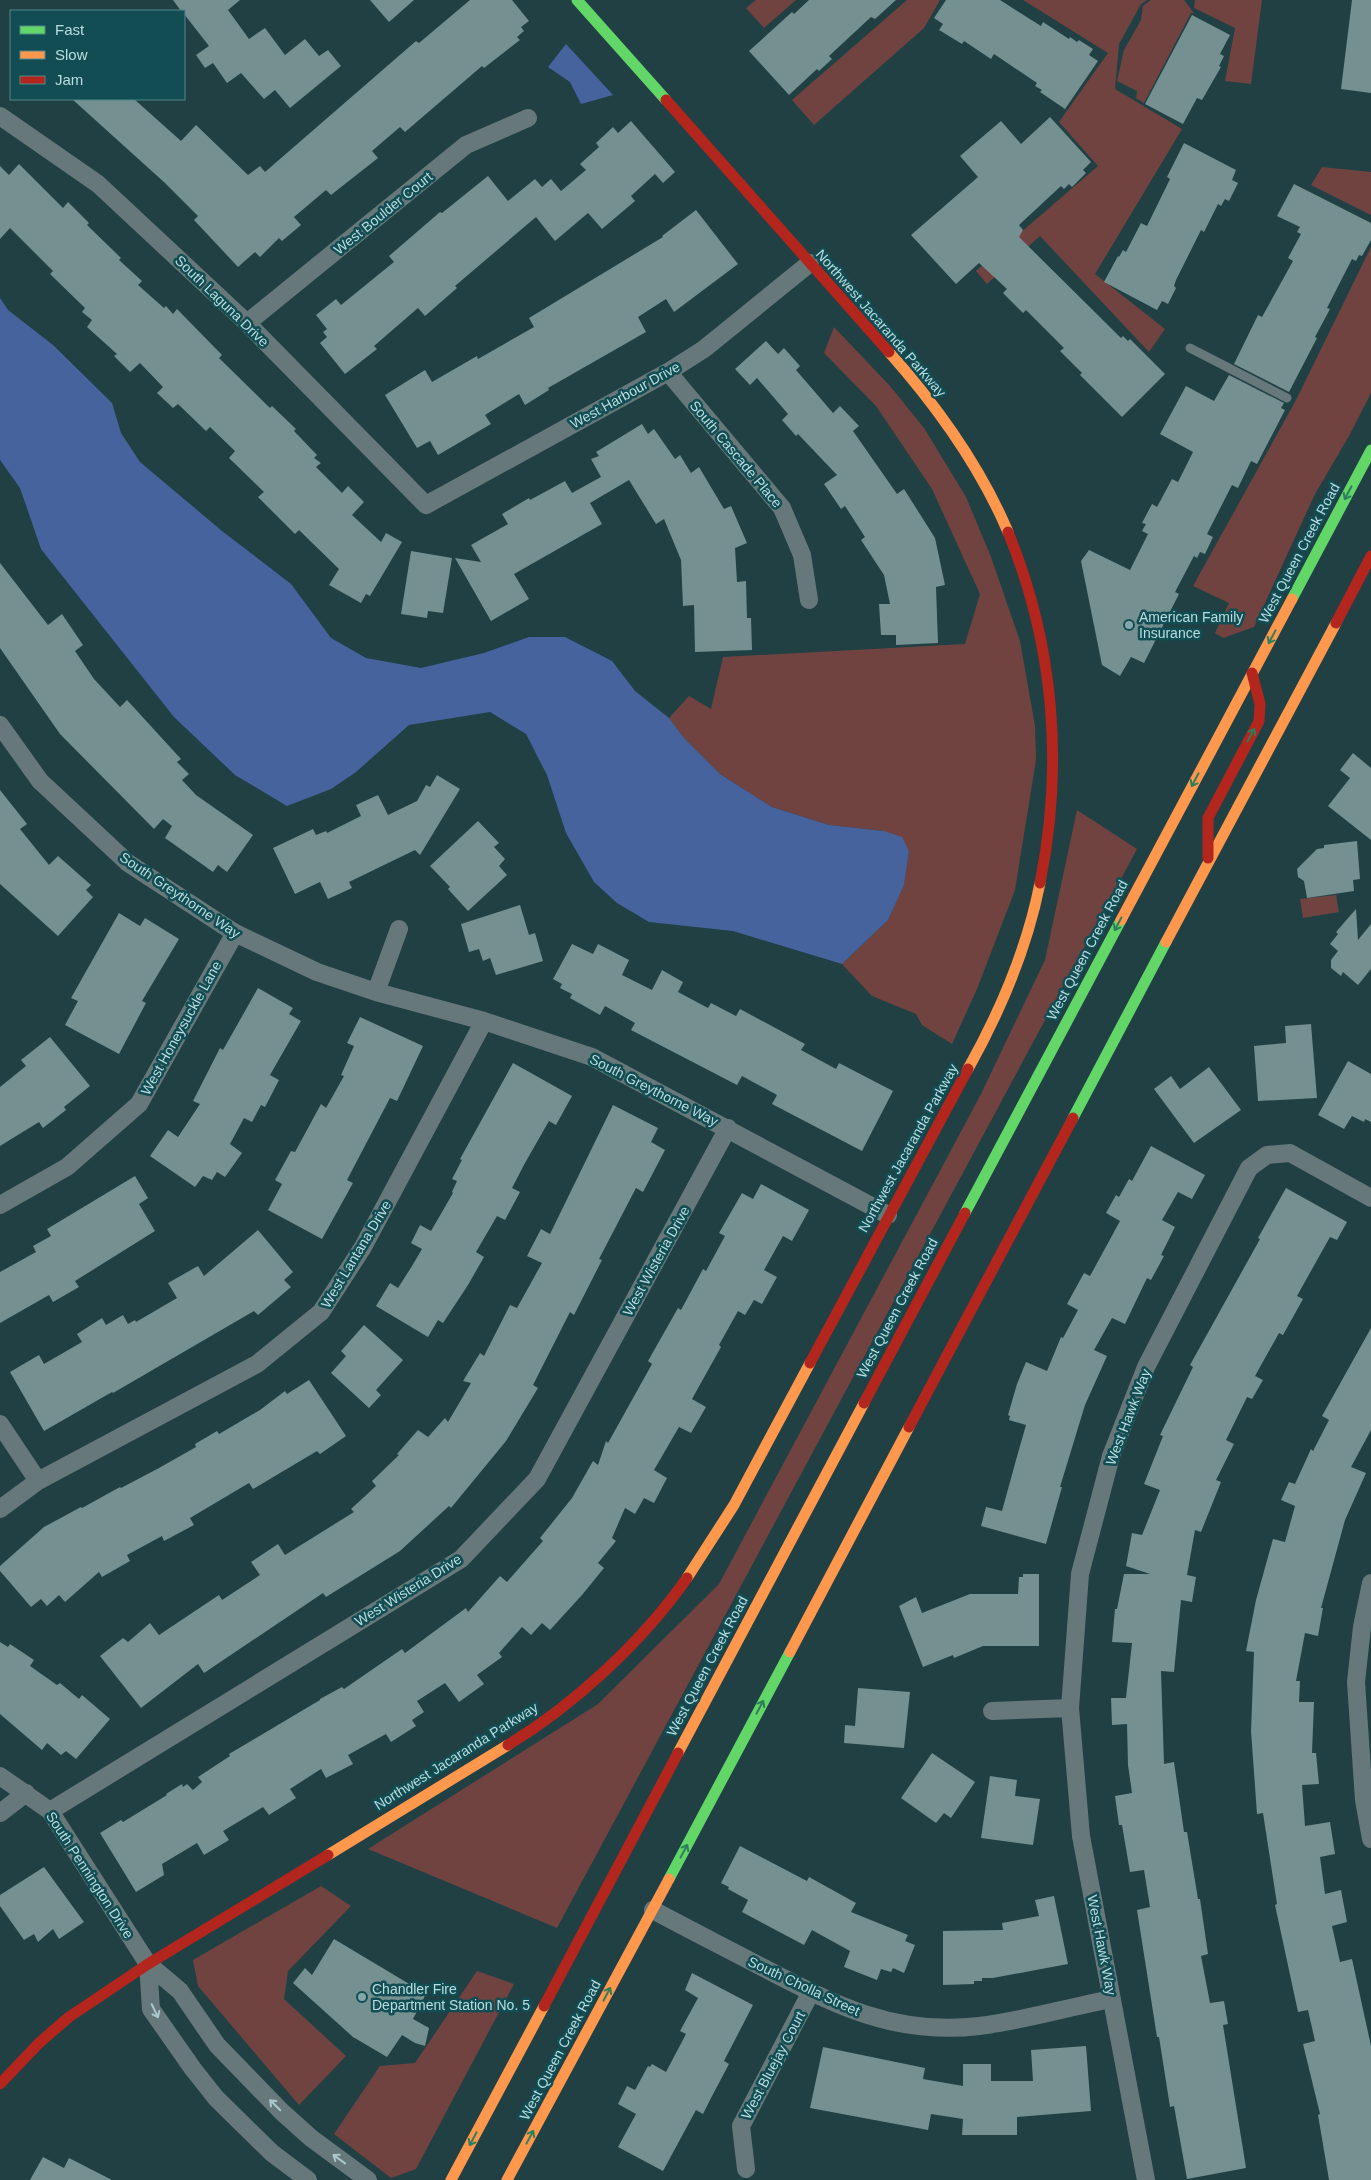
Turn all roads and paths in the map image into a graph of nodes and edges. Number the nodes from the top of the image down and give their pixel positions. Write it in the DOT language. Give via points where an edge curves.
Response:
graph roads {
  1 [pos="577,0"];
  2 [pos="0,116"];
  3 [pos="528,118"];
  4 [pos="810,263"];
  5 [pos="247,323"];
  6 [pos="1190,348"];
  7 [pos="668,372"];
  8 [pos="1287,398"];
  9 [pos="1371,450"];
  10 [pos="426,505"];
  11 [pos="1371,556"];
  12 [pos="809,600"];
  13 [pos="1252,673"];
  14 [pos="0,726"];
  15 [pos="1208,861"];
  16 [pos="399,929"];
  17 [pos="234,933"];
  18 [pos="376,992"];
  19 [pos="484,1021"];
  20 [pos="728,1128"];
  21 [pos="1371,1198"];
  22 [pos="0,1205"];
  23 [pos="888,1215"];
  24 [pos="0,1424"];
  25 [pos="38,1480"];
  26 [pos="0,1509"];
  27 [pos="1371,1583"];
  28 [pos="1070,1708"];
  29 [pos="992,1712"];
  30 [pos="0,1776"];
  31 [pos="26,1793"];
  32 [pos="50,1811"];
  33 [pos="0,1813"];
  34 [pos="1371,1840"];
  35 [pos="653,1910"];
  36 [pos="148,1964"];
  37 [pos="811,1992"];
  38 [pos="1112,1999"];
  39 [pos="0,2084"];
  40 [pos="746,2169"];
  41 [pos="308,2180"];
  42 [pos="368,2180"];
  43 [pos="451,2180"];
  44 [pos="507,2180"];
  45 [pos="1146,2180"];
  1 -- 4 [label="main road, Northwest Jacaranda Parkway"];
  2 -- 5 [label="street, South Laguna Drive" via="98,184"];
  3 -- 5 [label="street, West Boulder Court" via="466,145"];
  4 -- 7 [label="street, West Harbour Drive" via="704,349"];
  4 -- 23 [label="main road, Northwest Jacaranda Parkway" via="929,400 972,462 993,500 1021,567 1046,662 1052,714 1054,756 1048,835 1038,894 1025,943 978,1050"];
  5 -- 10 [label="street, South Laguna Drive"];
  6 -- 8 [label="lane"];
  7 -- 10 [label="street, West Harbour Drive"];
  7 -- 12 [label="street, South Cascade Place" via="782,508 802,555"];
  9 -- 13 [label="main road, West Queen Creek Road, one-way"];
  11 -- 15 [label="main road, West Queen Creek Road"];
  15 -- 13 [label="main road, one-way" via="1208,818 1259,721 1260,704"];
  13 -- 43 [label="main road, West Queen Creek Road, one-way"];
  14 -- 17 [label="street, South Greythorne Way" via="40,781 128,863"];
  35 -- 15 [label="main road, West Queen Creek Road, one-way"];
  16 -- 18 [label="street"];
  17 -- 18 [label="street, South Greythorne Way" via="317,972"];
  17 -- 22 [label="street, West Honeysuckle Lane" via="139,1104 68,1167"];
  18 -- 19 [label="street, South Greythorne Way"];
  19 -- 20 [label="street, South Greythorne Way" via="592,1057"];
  19 -- 25 [label="street, West Lantana Drive" via="363,1247 321,1312 257,1364"];
  20 -- 23 [label="street, South Greythorne Way"];
  20 -- 32 [label="street, West Wisteria Drive" via="537,1479 461,1559"];
  21 -- 28 [label="street, West Hawk Way" via="1290,1153 1267,1155 1249,1168 1146,1367 1111,1456 1080,1574"];
  23 -- 36 [label="main road, Northwest Jacaranda Parkway" via="737,1501 690,1574 636,1639 582,1690 528,1732"];
  24 -- 25 [label="street"];
  25 -- 26 [label="street, West Lantana Drive"];
  27 -- 34 [label="street" via="1356,1682 1364,1800"];
  28 -- 29 [label="street"];
  28 -- 38 [label="street, West Hawk Way" via="1081,1836"];
  30 -- 31 [label="street, South Pennington Drive"];
  31 -- 32 [label="street, South Pennington Drive"];
  31 -- 33 [label="street"];
  32 -- 36 [label="street, South Pennington Drive"];
  35 -- 37 [label="street, South Cholla Street"];
  44 -- 35 [label="main road, West Queen Creek Road, one-way"];
  36 -- 39 [label="main road, Northwest Jacaranda Parkway" via="69,2017"];
  36 -- 41 [label="street, South Pennington Drive, one-way" via="151,2009 193,2069 216,2098 272,2153"];
  42 -- 36 [label="street, South Pennington Drive, one-way" via="282,2112 217,2045 180,1990"];
  37 -- 38 [label="street, South Cholla Street" via="853,2012 886,2022 931,2027 978,2026"];
  37 -- 40 [label="street, West Bluejay Court" via="741,2126"];
  38 -- 45 [label="street, West Hawk Way"];
}
